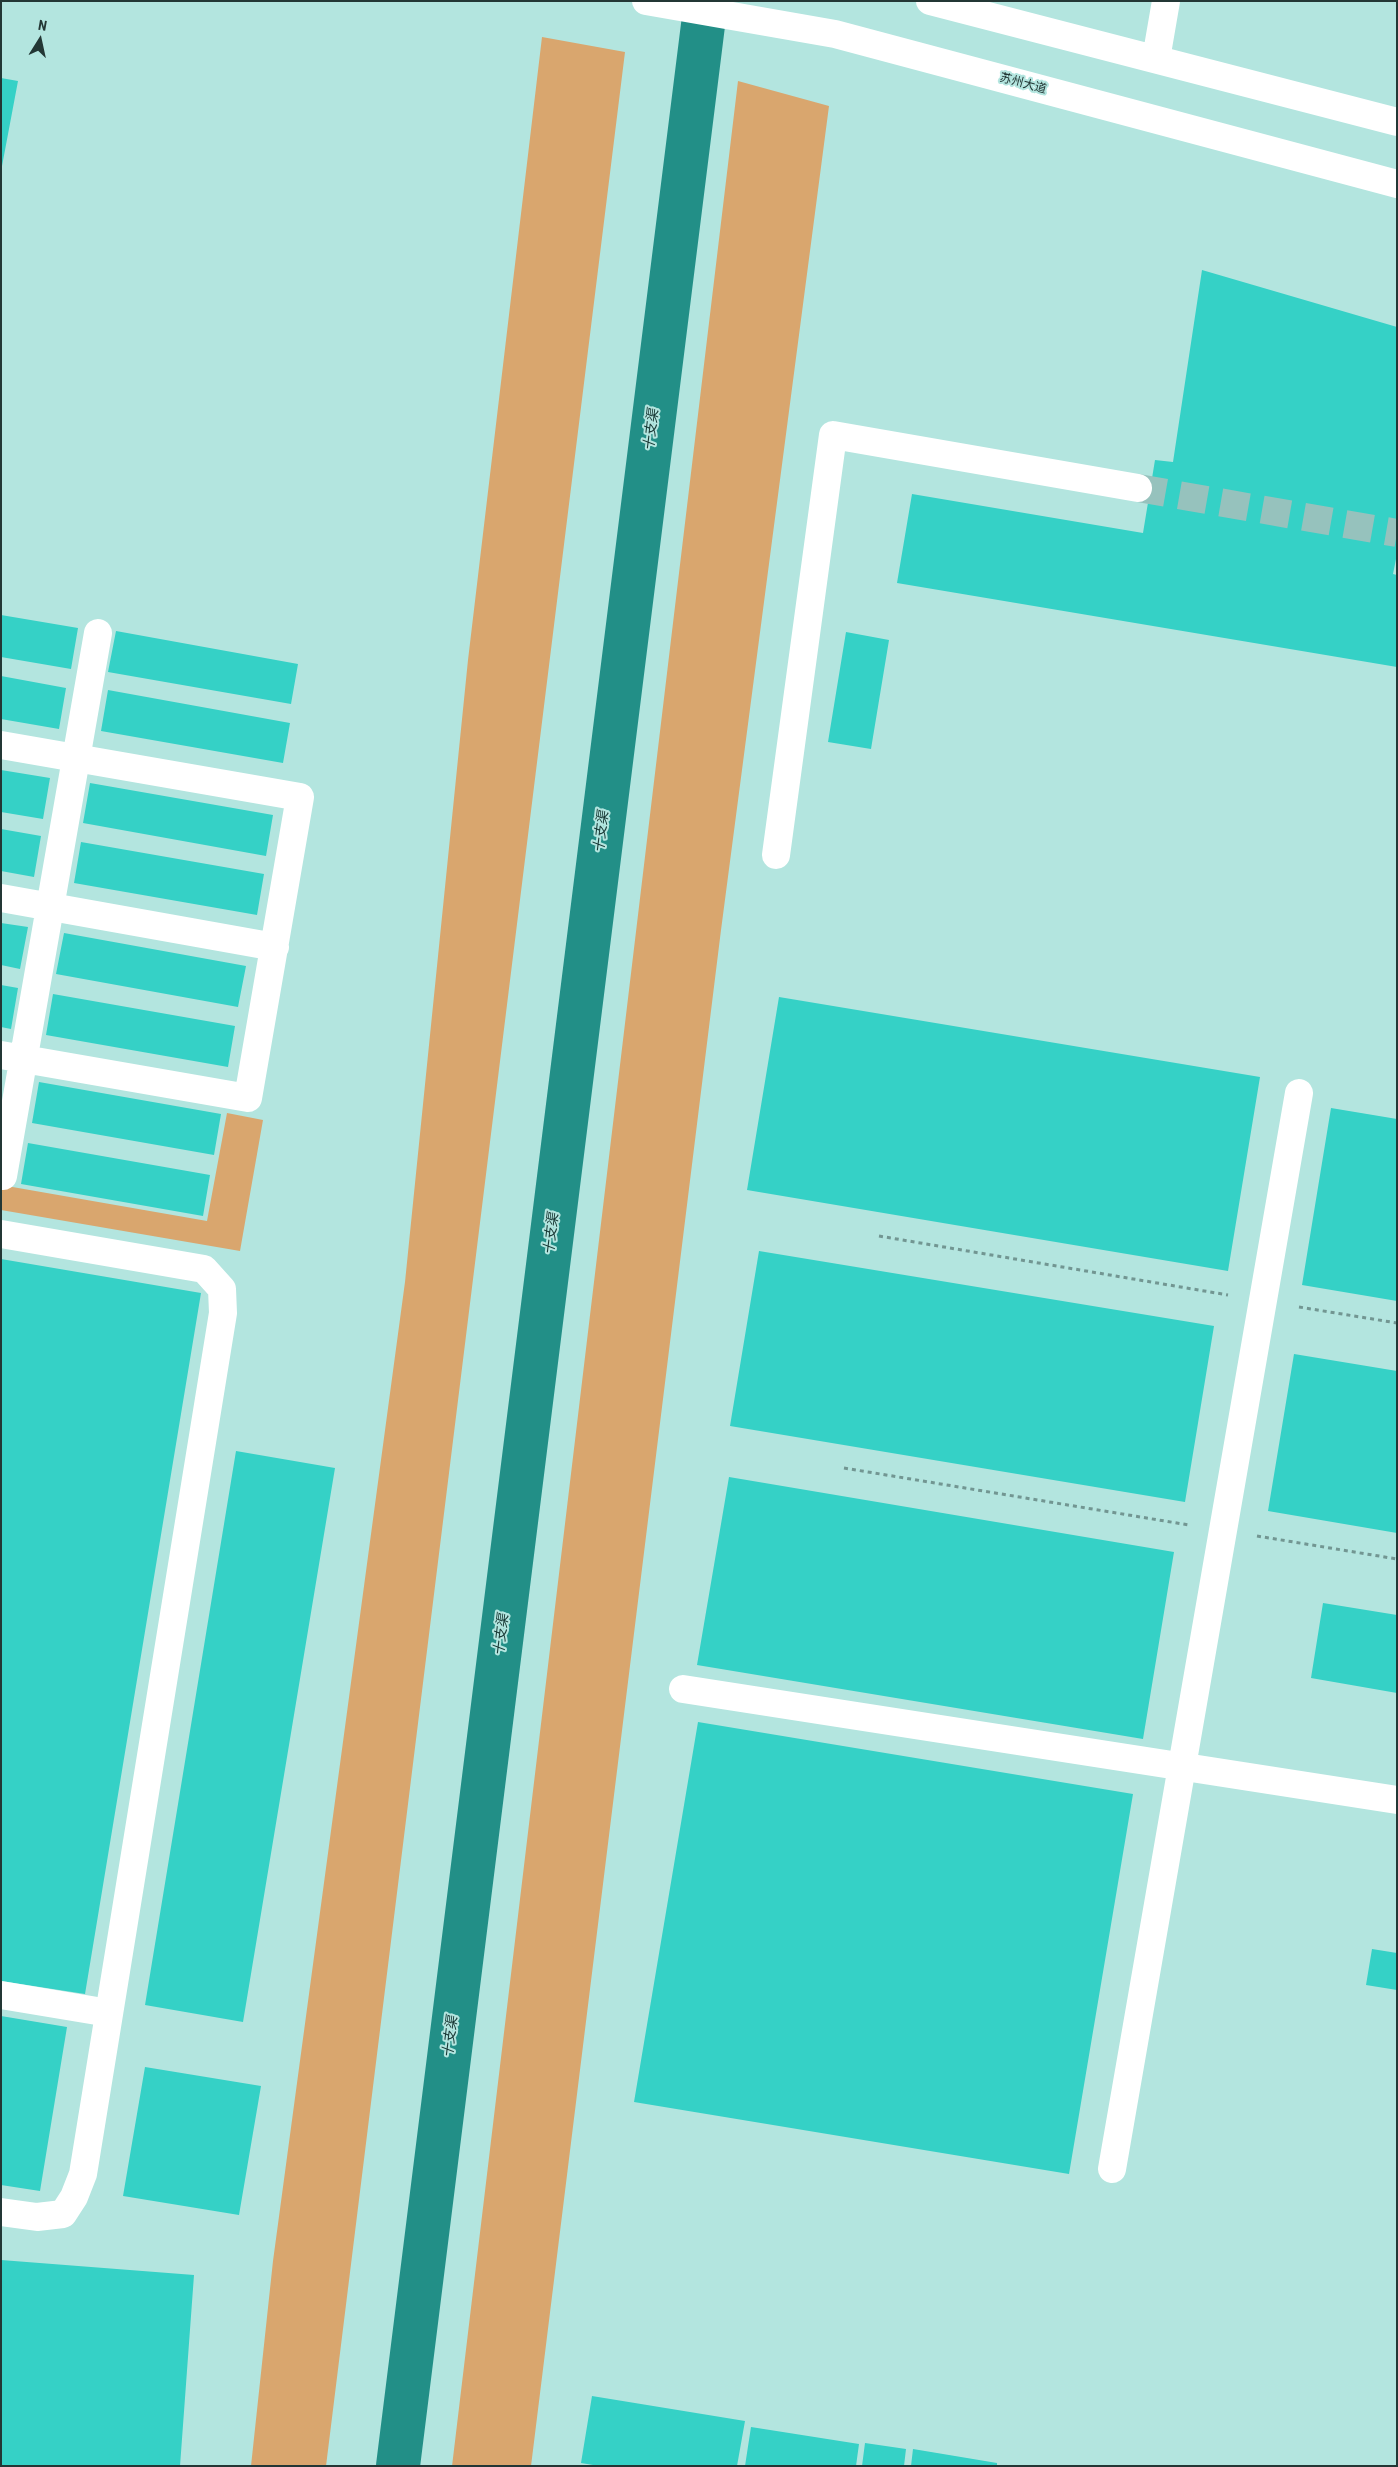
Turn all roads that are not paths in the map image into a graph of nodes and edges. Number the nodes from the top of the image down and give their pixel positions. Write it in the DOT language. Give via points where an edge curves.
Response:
graph roads {
  1 [pos="646,1"];
  2 [pos="930,1"];
  3 [pos="1166,1"];
  4 [pos="1156,59"];
  5 [pos="1397,122"];
  6 [pos="1397,184"];
  7 [pos="1138,488"];
  8 [pos="98,632"];
  9 [pos="1,744"];
  10 [pos="76,758"];
  11 [pos="776,855"];
  12 [pos="1,898"];
  13 [pos="50,907"];
  14 [pos="274,947"];
  15 [pos="12,1056"];
  16 [pos="1299,1092"];
  17 [pos="3,1176"];
  18 [pos="1,1234"];
  19 [pos="683,1689"];
  20 [pos="1182,1766"];
  21 [pos="1397,1800"];
  22 [pos="1,1995"];
  23 [pos="109,2013"];
  24 [pos="1112,2169"];
  25 [pos="1,2212"];
  1 -- 6 [label="street, 苏州大道" via="835,34"];
  2 -- 4 [label="street"];
  3 -- 4 [label="street"];
  4 -- 5 [label="street"];
  7 -- 11 [label="street" via="832,434"];
  8 -- 10 [label="street"];
  9 -- 10 [label="street"];
  10 -- 13 [label="street"];
  10 -- 14 [label="street" via="300,797"];
  12 -- 13 [label="street"];
  13 -- 14 [label="street"];
  13 -- 15 [label="street"];
  14 -- 15 [label="street" via="248,1098"];
  15 -- 17 [label="street"];
  16 -- 20 [label="street"];
  18 -- 23 [label="street" via="204,1268 222,1289 223,1313"];
  19 -- 20 [label="street"];
  20 -- 21 [label="street"];
  20 -- 24 [label="street"];
  22 -- 23 [label="street"];
  23 -- 25 [label="street" via="83,2174 74,2197 63,2214 37,2218"];
}
